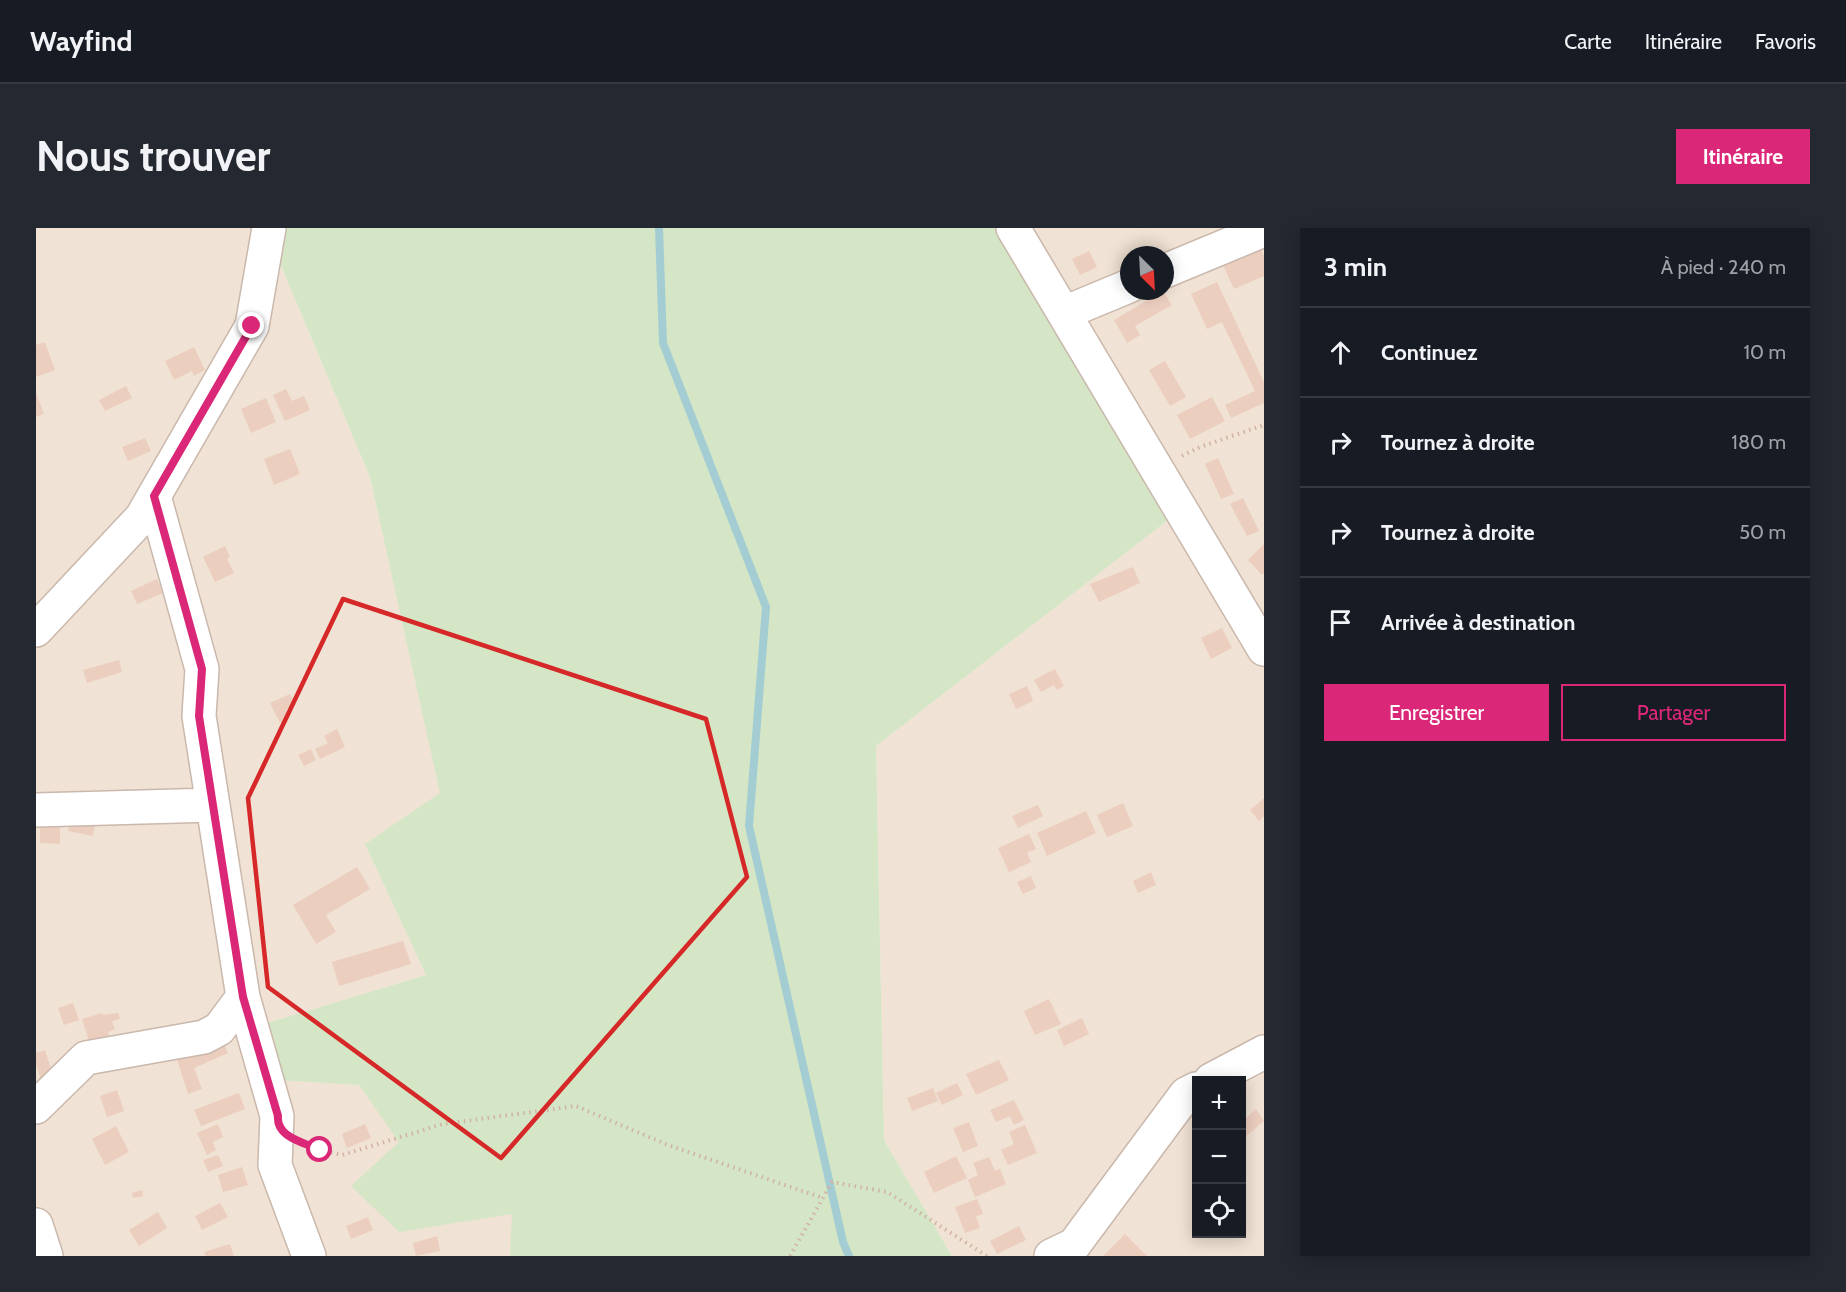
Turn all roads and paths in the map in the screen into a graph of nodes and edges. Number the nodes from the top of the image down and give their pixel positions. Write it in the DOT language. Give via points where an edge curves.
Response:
graph roads {
  1 [pos="269,228"];
  2 [pos="1013,228"];
  3 [pos="1264,230"];
  4 [pos="1174,267"];
  5 [pos="1120,290"];
  6 [pos="1064,313"];
  7 [pos="1264,425"];
  8 [pos="1174,460"];
  9 [pos="154,496"];
  10 [pos="36,630"];
  11 [pos="1264,649"];
  12 [pos="213,805"];
  13 [pos="36,810"];
  14 [pos="243,997"];
  15 [pos="1264,1052"];
  16 [pos="1219,1076"];
  17 [pos="1192,1091"];
  18 [pos="36,1107"];
  19 [pos="277,1125"];
  20 [pos="823,1198"];
  21 [pos="36,1225"];
  22 [pos="46,1256"];
  23 [pos="309,1256"];
  24 [pos="790,1256"];
  25 [pos="987,1256"];
  26 [pos="1051,1256"];
  1 -- 9 [label="street" via="252,326"];
  2 -- 6 [label="street"];
  3 -- 4 [label="street"];
  5 -- 6 [label="street"];
  6 -- 11 [label="street"];
  7 -- 8 [label="path"];
  9 -- 10 [label="street" via="142,517"];
  9 -- 12 [label="street" via="202,669 199,716"];
  12 -- 13 [label="street"];
  12 -- 14 [label="street"];
  14 -- 18 [label="street" via="219,1029 204,1037 86,1058"];
  14 -- 19 [label="street" via="278,1116"];
  15 -- 16 [label="street"];
  17 -- 26 [label="street" via="1186,1094 1074,1245"];
  19 -- 20 [label="path" via="282,1133 301,1142 342,1155 443,1124 576,1106 668,1145"];
  19 -- 23 [label="street" via="274,1165"];
  20 -- 24 [label="path"];
  20 -- 25 [label="path" via="832,1182 887,1192"];
  21 -- 22 [label="street"];
}
